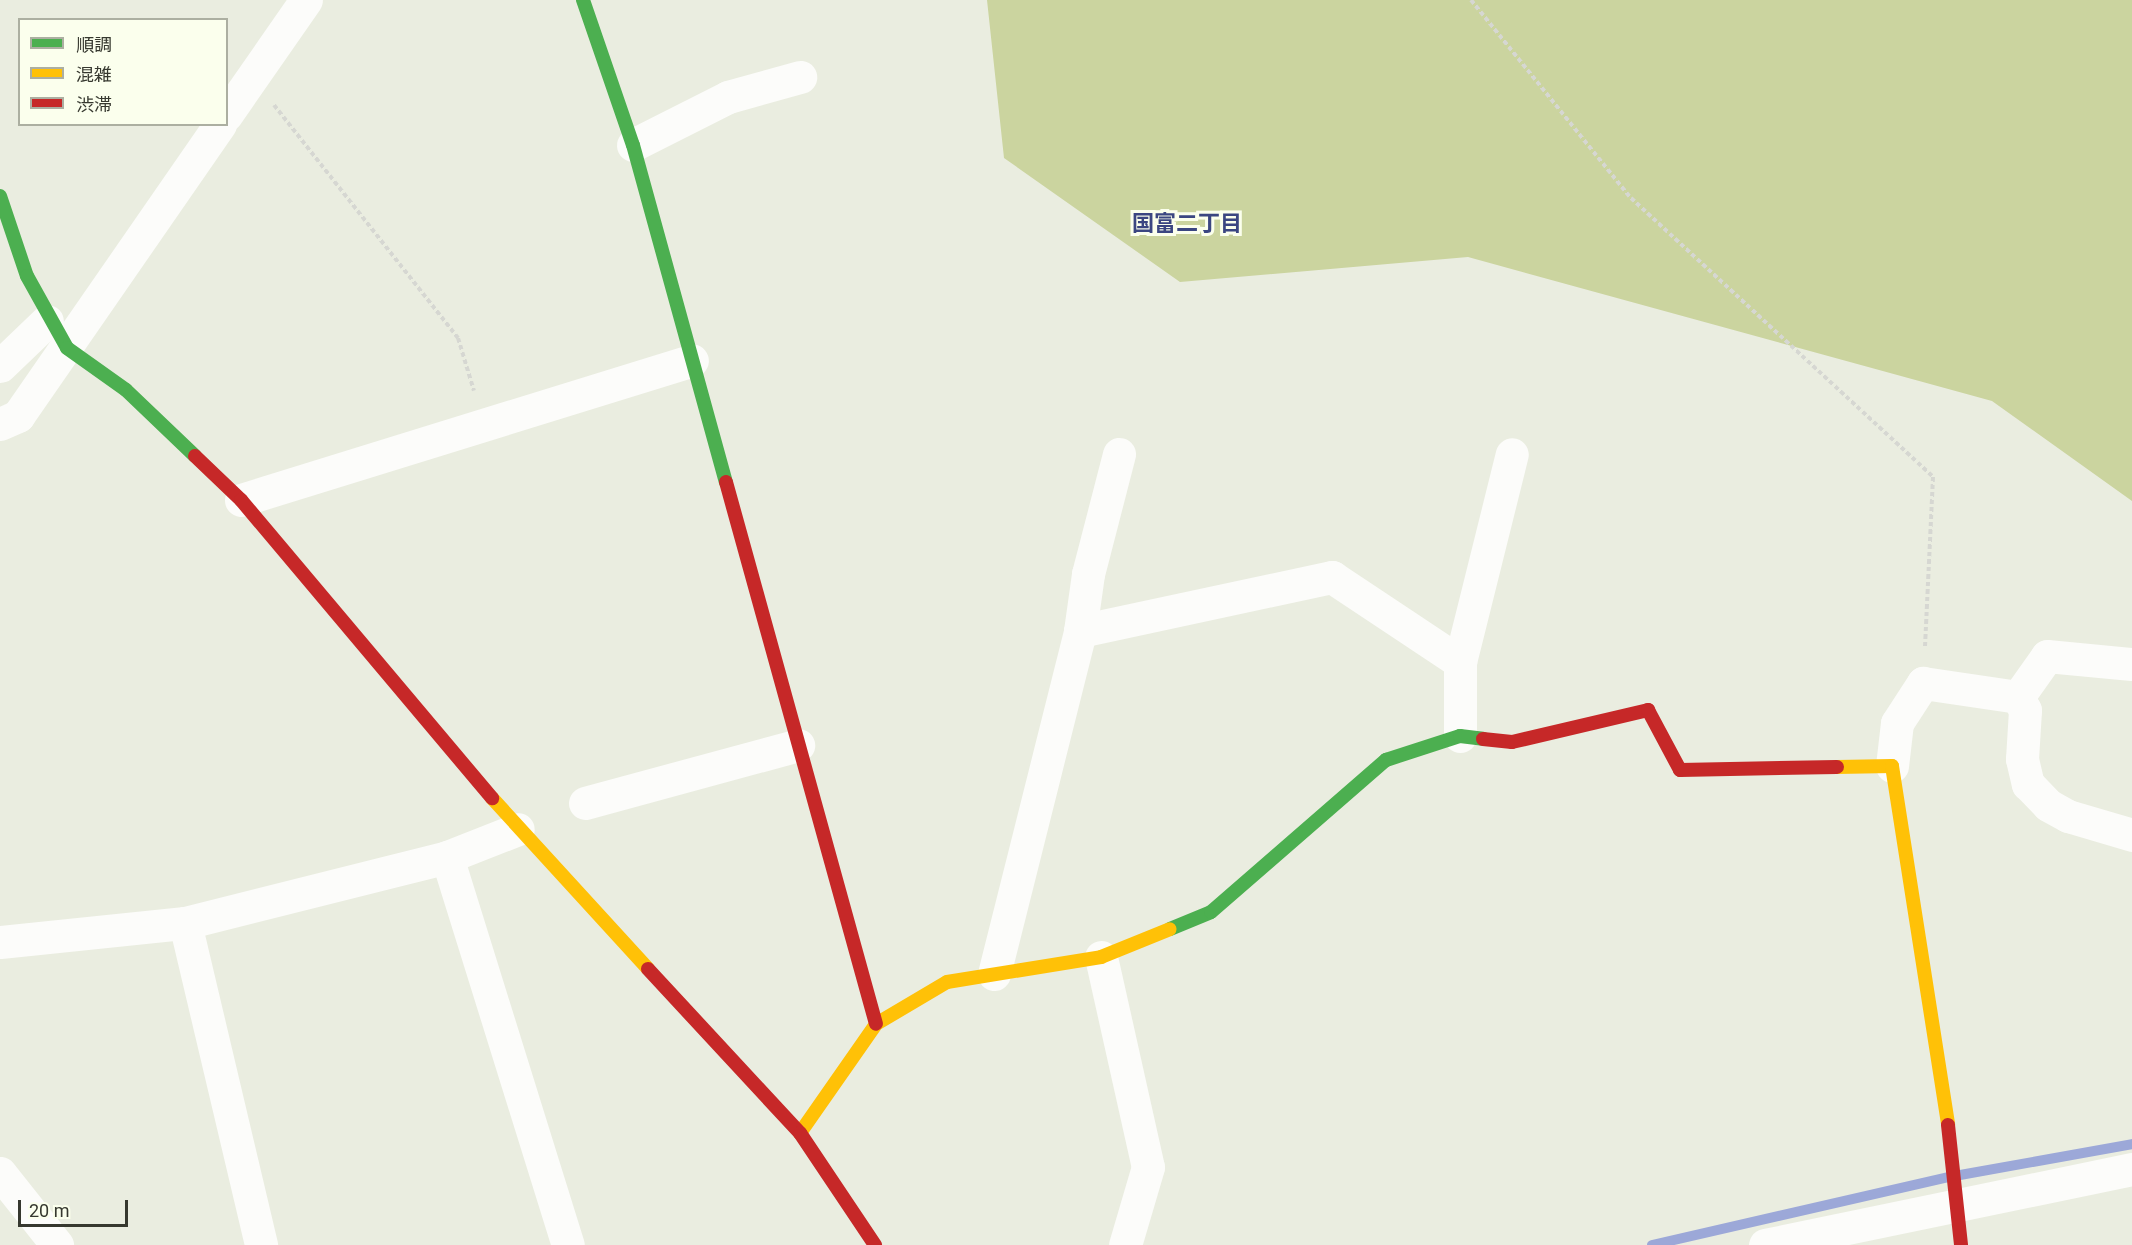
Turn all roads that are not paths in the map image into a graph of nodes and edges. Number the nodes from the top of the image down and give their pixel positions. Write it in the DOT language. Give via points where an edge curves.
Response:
graph roads {
  1 [pos="306,0"];
  2 [pos="583,0"];
  3 [pos="800,77"];
  4 [pos="228,112"];
  5 [pos="219,126"];
  6 [pos="633,145"];
  7 [pos="0,196"];
  8 [pos="47,321"];
  9 [pos="67,348"];
  10 [pos="692,360"];
  11 [pos="0,366"];
  12 [pos="0,424"];
  13 [pos="1119,454"];
  14 [pos="1512,454"];
  15 [pos="241,500"];
  16 [pos="1080,631"];
  17 [pos="1460,662"];
  18 [pos="2132,664"];
  19 [pos="2018,697"];
  20 [pos="1460,736"];
  21 [pos="798,745"];
  22 [pos="1892,766"];
  23 [pos="585,803"];
  24 [pos="518,829"];
  25 [pos="2132,835"];
  26 [pos="447,857"];
  27 [pos="184,923"];
  28 [pos="0,942"];
  29 [pos="1101,957"];
  30 [pos="994,975"];
  31 [pos="876,1024"];
  32 [pos="800,1133"];
  33 [pos="2132,1169"];
  34 [pos="0,1173"];
  35 [pos="1959,1199"];
  36 [pos="57,1245"];
  37 [pos="261,1245"];
  38 [pos="568,1245"];
  39 [pos="875,1245"];
  40 [pos="1125,1245"];
  41 [pos="1765,1245"];
  42 [pos="1961,1245"];
  1 -- 4 [label="street"];
  2 -- 6 [label="street"];
  3 -- 6 [label="street" via="728,97"];
  5 -- 9 [label="street"];
  6 -- 10 [label="street"];
  7 -- 8 [label="street"];
  8 -- 9 [label="street"];
  8 -- 11 [label="street"];
  9 -- 12 [label="street" via="18,416"];
  9 -- 15 [label="street" via="126,390"];
  10 -- 15 [label="street"];
  10 -- 21 [label="street"];
  13 -- 16 [label="street" via="1088,574"];
  14 -- 17 [label="street"];
  15 -- 24 [label="street"];
  16 -- 17 [label="street" via="1332,577"];
  16 -- 30 [label="street"];
  17 -- 20 [label="street"];
  18 -- 19 [label="street" via="2047,656"];
  19 -- 22 [label="street" via="1923,683 1897,723"];
  19 -- 25 [label="street" via="2025,710 2022,759 2028,784 2048,805 2068,816"];
  20 -- 22 [label="street" via="1512,742 1648,710 1680,770"];
  20 -- 29 [label="street" via="1386,760 1211,912"];
  21 -- 23 [label="street"];
  21 -- 31 [label="street"];
  22 -- 35 [label="street"];
  24 -- 26 [label="street"];
  24 -- 32 [label="street"];
  26 -- 27 [label="street"];
  26 -- 38 [label="street"];
  27 -- 28 [label="street"];
  27 -- 37 [label="street"];
  29 -- 30 [label="street"];
  29 -- 40 [label="street" via="1148,1167"];
  30 -- 31 [label="street" via="947,982"];
  31 -- 32 [label="street"];
  32 -- 39 [label="street"];
  33 -- 35 [label="street"];
  34 -- 36 [label="street"];
  35 -- 41 [label="street"];
  35 -- 42 [label="street"];
}
